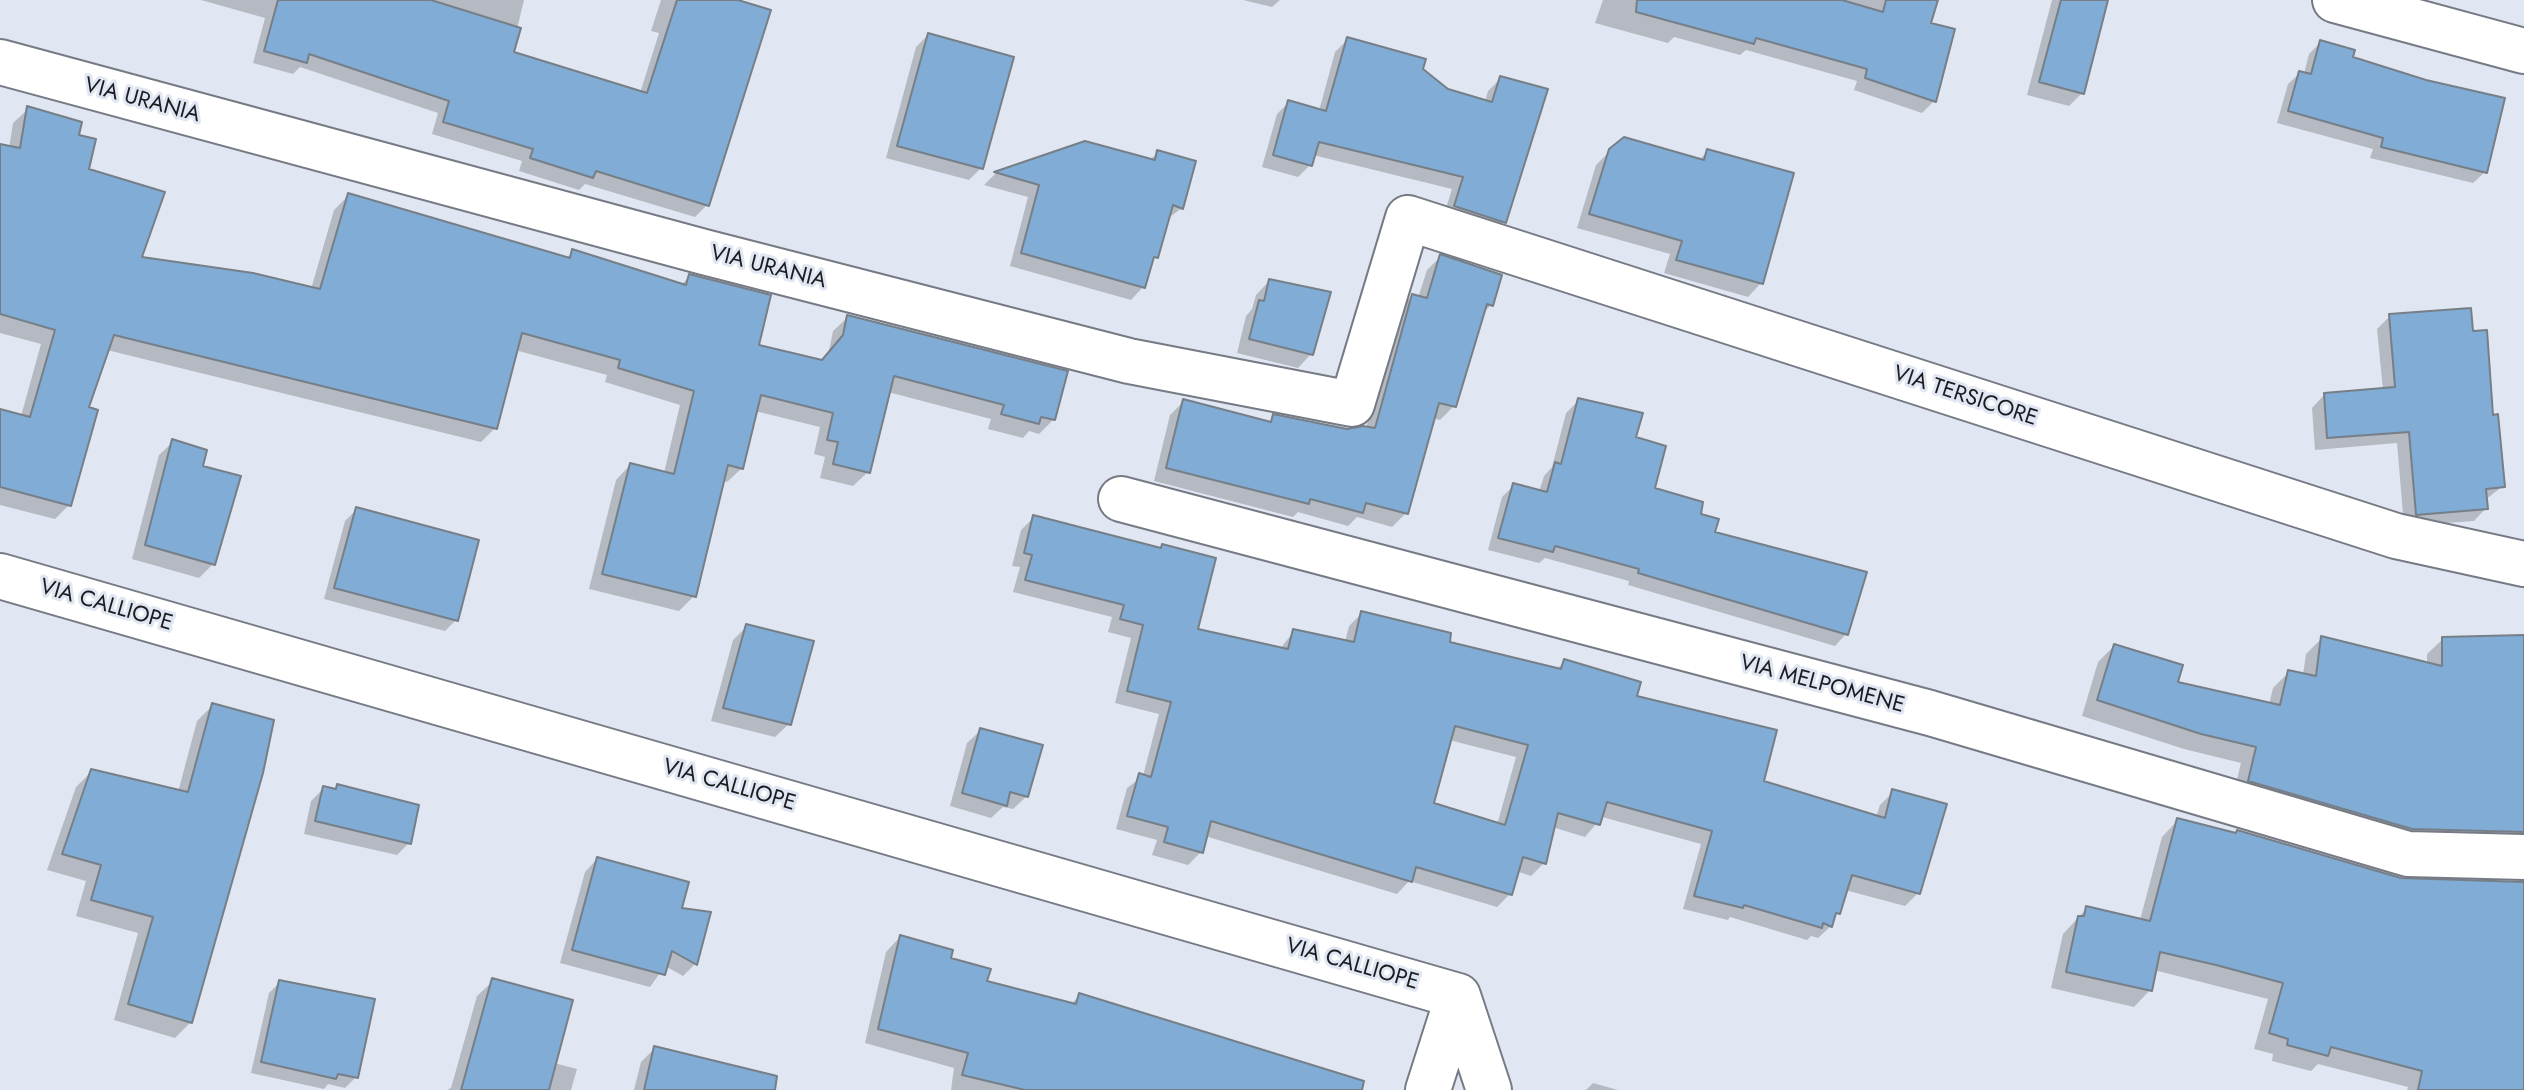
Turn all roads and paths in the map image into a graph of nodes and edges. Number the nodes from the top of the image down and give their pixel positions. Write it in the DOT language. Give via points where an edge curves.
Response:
graph roads {
  1 [pos="2335,0"];
  2 [pos="2524,51"];
  3 [pos="0,62"];
  4 [pos="1408,218"];
  5 [pos="1121,499"];
  6 [pos="2524,564"];
  7 [pos="0,576"];
  8 [pos="2524,857"];
  9 [pos="1458,996"];
  10 [pos="1428,1090"];
  11 [pos="1489,1090"];
  1 -- 2 [label="street"];
  3 -- 4 [label="street, VIA URANIA" via="1114,357 1352,404"];
  4 -- 6 [label="street, VIA TERSICORE" via="2396,536"];
  5 -- 8 [label="street, VIA MELPOMENE" via="1930,713 2408,854"];
  7 -- 9 [label="street, VIA CALLIOPE"];
  9 -- 10 [label="street"];
  9 -- 11 [label="street"];
}
